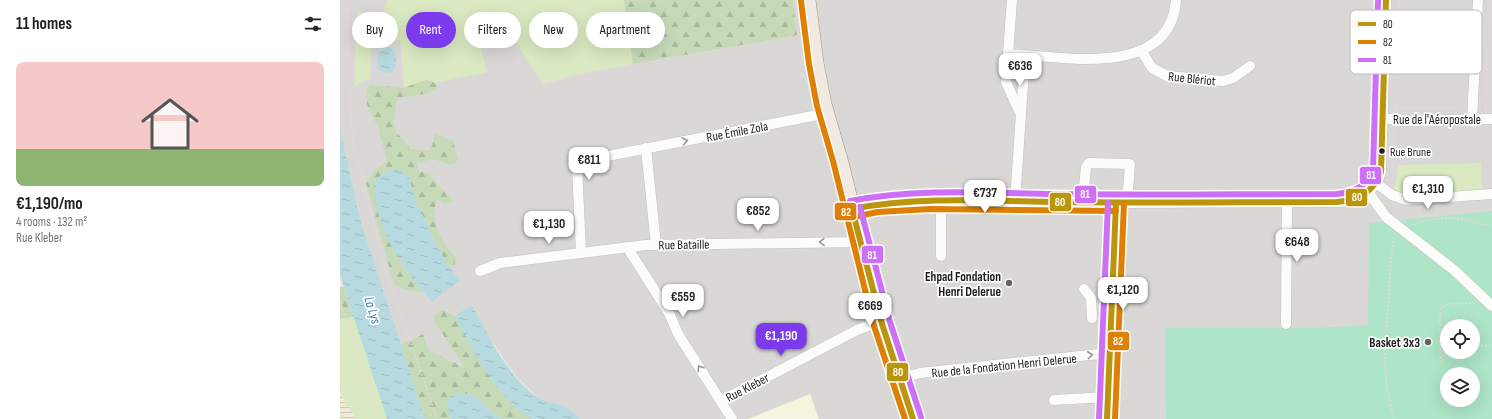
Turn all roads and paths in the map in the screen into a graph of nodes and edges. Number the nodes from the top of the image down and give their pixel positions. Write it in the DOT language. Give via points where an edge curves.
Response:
graph roads {
  1 [pos="348,0"];
  2 [pos="809,0"];
  3 [pos="1012,0"];
  4 [pos="1176,0"];
  5 [pos="1386,0"];
  6 [pos="1399,0"];
  7 [pos="1478,0"];
  8 [pos="1490,0"];
  9 [pos="1386,10"];
  10 [pos="1399,10"];
  11 [pos="1478,10"];
  12 [pos="813,33"];
  13 [pos="1141,50"];
  14 [pos="1008,54"];
  15 [pos="1025,55"];
  16 [pos="1250,66"];
  17 [pos="1384,74"];
  18 [pos="1397,74"];
  19 [pos="1475,74"];
  20 [pos="543,84"];
  21 [pos="1492,107"];
  22 [pos="1396,108"];
  23 [pos="1473,108"];
  24 [pos="1485,108"];
  25 [pos="828,113"];
  26 [pos="1383,113"];
  27 [pos="1020,119"];
  28 [pos="1488,119"];
  29 [pos="1394,120"];
  30 [pos="1472,120"];
  31 [pos="646,148"];
  32 [pos="1376,183"];
  33 [pos="1084,187"];
  34 [pos="1368,192"];
  35 [pos="1492,194"];
  36 [pos="1392,195"];
  37 [pos="941,201"];
  38 [pos="1015,201"];
  39 [pos="1287,202"];
  40 [pos="1121,203"];
  41 [pos="852,209"];
  42 [pos="1492,225"];
  43 [pos="1401,230"];
  44 [pos="860,242"];
  45 [pos="656,245"];
  46 [pos="627,247"];
  47 [pos="581,252"];
  48 [pos="941,256"];
  49 [pos="480,271"];
  50 [pos="1084,289"];
  51 [pos="340,302"];
  52 [pos="1491,305"];
  53 [pos="1092,318"];
  54 [pos="1440,319"];
  55 [pos="882,324"];
  56 [pos="1286,324"];
  57 [pos="1480,345"];
  58 [pos="1492,346"];
  59 [pos="1109,353"];
  60 [pos="899,379"];
  61 [pos="1108,397"];
  62 [pos="1054,400"];
  63 [pos="721,401"];
  64 [pos="380,419"];
  65 [pos="437,419"];
  66 [pos="732,419"];
  67 [pos="913,419"];
  68 [pos="1107,419"];
  69 [pos="1394,419"];
  1 -- 65 [label="path" via="348,65 353,143 384,264"];
  2 -- 12 [label="main road"];
  3 -- 14 [label="street"];
  4 -- 13 [label="street" via="1168,30 1157,41"];
  5 -- 9 [label="street"];
  6 -- 10 [label="path"];
  7 -- 11 [label="street"];
  8 -- 24 [label="path"];
  12 -- 20 [label="path" via="597,70"];
  12 -- 25 [label="main road" via="818,72"];
  13 -- 15 [label="street" via="1128,55 1095,59"];
  13 -- 16 [label="street, Rue Blériot" via="1152,68 1167,76 1223,81 1233,78"];
  14 -- 15 [label="street"];
  14 -- 27 [label="street" via="1006,82 1017,103"];
  15 -- 27 [label="street"];
  17 -- 26 [label="street"];
  18 -- 22 [label="path"];
  19 -- 23 [label="street"];
  21 -- 24 [label="path"];
  22 -- 23 [label="path"];
  22 -- 26 [label="path"];
  22 -- 29 [label="path"];
  23 -- 24 [label="path"];
  23 -- 30 [label="street"];
  24 -- 28 [label="path"];
  31 -- 25 [label="street, Rue Émile Zola, one-way"];
  25 -- 41 [label="main road"];
  26 -- 29 [label="street, Rue de l'Aéropostale"];
  26 -- 32 [label="street" via="1382,166"];
  27 -- 38 [label="street"];
  28 -- 30 [label="street, Rue de l'Aéropostale"];
  29 -- 30 [label="street, Rue de l'Aéropostale"];
  29 -- 36 [label="path"];
  31 -- 45 [label="street"];
  31 -- 47 [label="street, Rue Émile Zola" via="582,161 577,166"];
  32 -- 34 [label="street"];
  32 -- 36 [label="street"];
  33 -- 40 [label="street" via="1086,167 1089,163 1130,164"];
  34 -- 39 [label="street" via="1348,201"];
  34 -- 43 [label="street" via="1386,217"];
  35 -- 36 [label="street" via="1411,200"];
  37 -- 38 [label="main road"];
  37 -- 41 [label="main road" via="877,204"];
  37 -- 48 [label="street"];
  38 -- 40 [label="main road"];
  39 -- 40 [label="street"];
  39 -- 56 [label="street"];
  40 -- 59 [label="main road"];
  41 -- 44 [label="main road"];
  42 -- 43 [label="path" via="1461,219 1426,220"];
  43 -- 52 [label="street" via="1454,270"];
  43 -- 69 [label="path" via="1394,236 1390,260 1385,336 1387,389"];
  44 -- 45 [label="street, Rue Bataille, one-way"];
  44 -- 55 [label="main road"];
  45 -- 46 [label="street, Rue Bataille"];
  46 -- 47 [label="street, Rue Bataille"];
  63 -- 46 [label="street, one-way"];
  47 -- 49 [label="street, Rue Bataille" via="500,263"];
  50 -- 53 [label="street" via="1091,298"];
  51 -- 64 [label="path"];
  52 -- 54 [label="path" via="1446,304 1440,309"];
  55 -- 60 [label="main road"];
  55 -- 63 [label="street, Rue Kleber" via="872,324 852,332"];
  57 -- 58 [label="path"];
  60 -- 59 [label="street, Rue de la Fondation Henri Delerue, one-way" via="920,373"];
  59 -- 61 [label="main road"];
  60 -- 67 [label="main road"];
  61 -- 62 [label="street"];
  61 -- 68 [label="main road"];
  63 -- 66 [label="street"];
}
